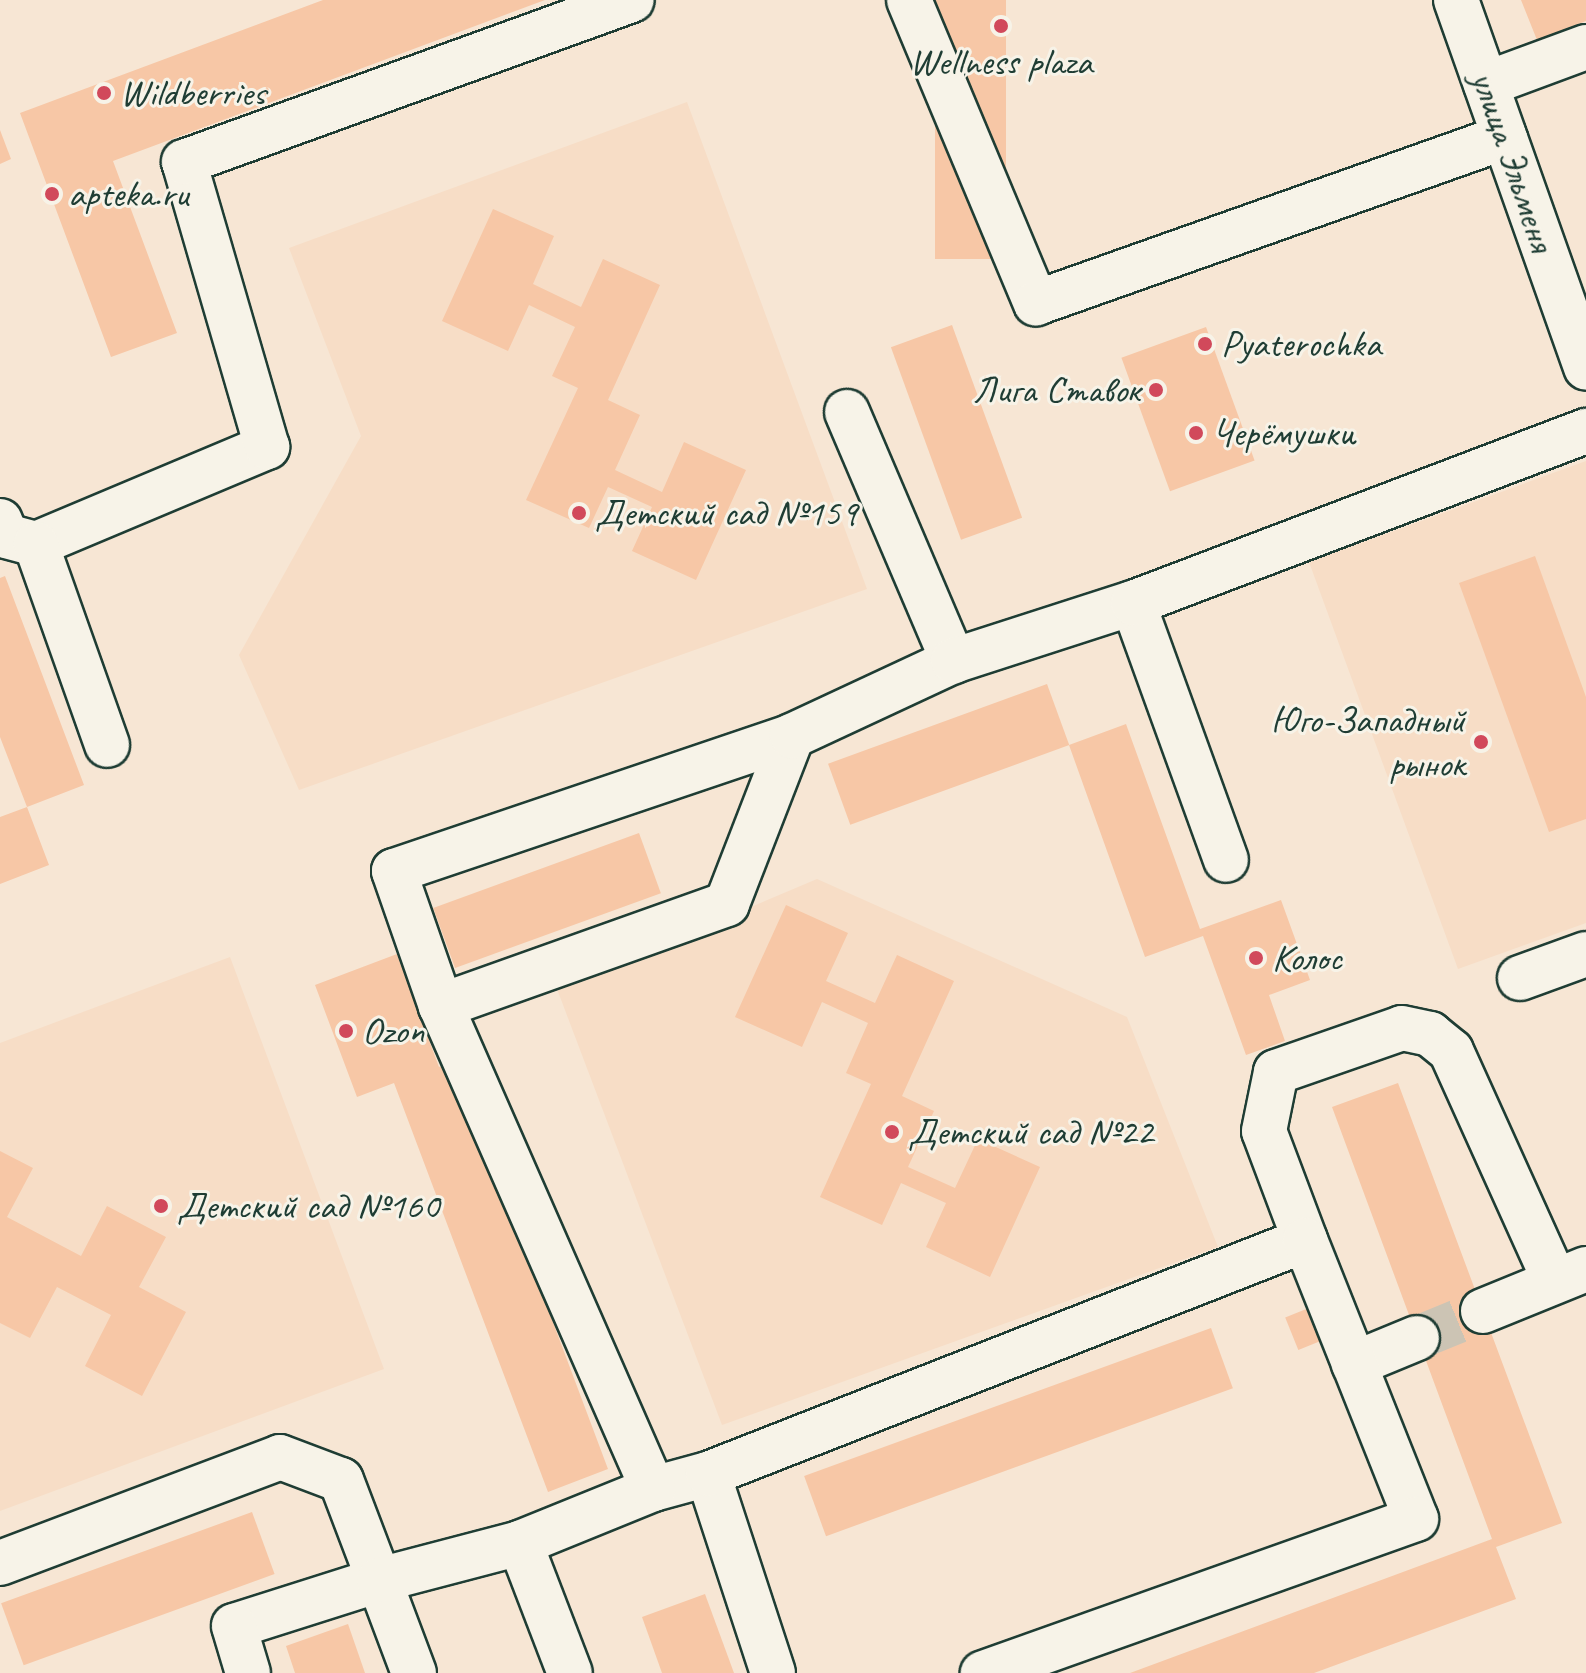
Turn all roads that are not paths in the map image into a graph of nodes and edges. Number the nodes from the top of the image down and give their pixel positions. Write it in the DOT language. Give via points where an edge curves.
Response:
graph roads {
  1 [pos="632,0"];
  2 [pos="909,0"];
  3 [pos="1456,0"];
  4 [pos="1586,47"];
  5 [pos="1486,84"];
  6 [pos="1504,137"];
  7 [pos="1582,344"];
  8 [pos="847,412"];
  9 [pos="1586,431"];
  10 [pos="0,521"];
  11 [pos="36,544"];
  12 [pos="1133,603"];
  13 [pos="953,661"];
  14 [pos="792,736"];
  15 [pos="107,745"];
  16 [pos="1226,860"];
  17 [pos="1586,954"];
  18 [pos="1520,978"];
  19 [pos="441,1006"];
  20 [pos="1305,1240"];
  21 [pos="1570,1275"];
  22 [pos="1483,1311"];
  23 [pos="1417,1338"];
  24 [pos="1354,1364"];
  25 [pos="708,1474"];
  26 [pos="653,1489"];
  27 [pos="520,1543"];
  28 [pos="0,1563"];
  29 [pos="379,1580"];
  30 [pos="248,1673"];
  31 [pos="414,1673"];
  32 [pos="570,1673"];
  33 [pos="773,1673"];
  34 [pos="983,1673"];
  1 -- 11 [label="street" via="184,162 267,447"];
  2 -- 6 [label="street" via="1036,303"];
  3 -- 5 [label="street, улица Эльменя"];
  4 -- 5 [label="street"];
  5 -- 6 [label="street, улица Эльменя"];
  6 -- 7 [label="street, улица Эльменя"];
  8 -- 13 [label="street"];
  9 -- 12 [label="street"];
  10 -- 11 [label="street" via="6,536"];
  11 -- 15 [label="street"];
  12 -- 13 [label="street"];
  12 -- 16 [label="street"];
  13 -- 14 [label="street"];
  14 -- 19 [label="street" via="727,904"];
  14 -- 19 [label="street" via="394,871"];
  17 -- 18 [label="street"];
  19 -- 26 [label="street"];
  20 -- 21 [label="street" via="1264,1131 1276,1072 1402,1028 1430,1034 1451,1051"];
  20 -- 24 [label="street"];
  20 -- 25 [label="street"];
  21 -- 22 [label="street"];
  23 -- 24 [label="street"];
  24 -- 34 [label="street" via="1416,1519"];
  25 -- 26 [label="street"];
  25 -- 33 [label="street"];
  26 -- 27 [label="street"];
  27 -- 29 [label="street"];
  27 -- 32 [label="street"];
  28 -- 29 [label="street" via="280,1457 341,1480"];
  29 -- 30 [label="street" via="234,1626"];
  29 -- 31 [label="street"];
}
